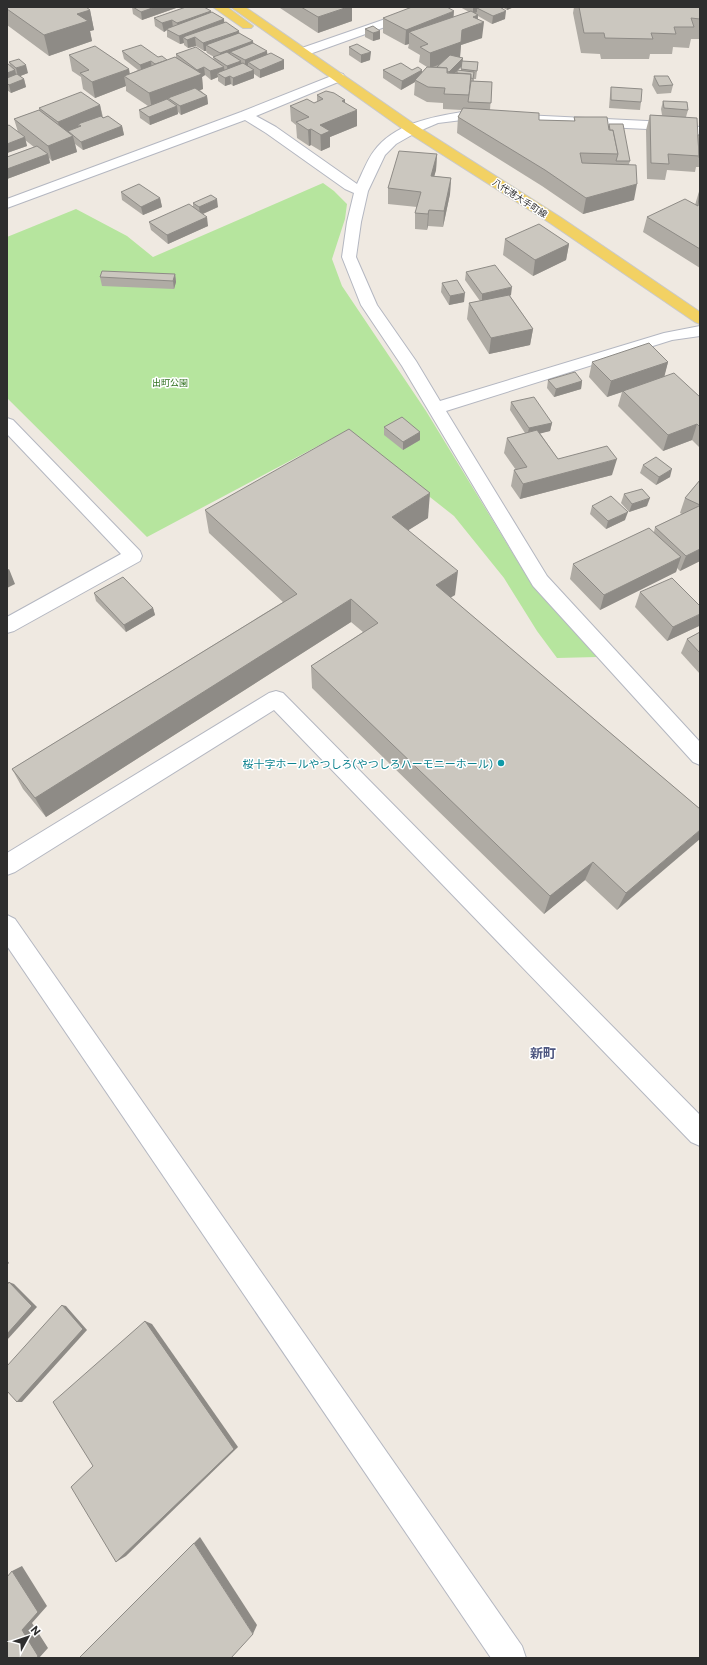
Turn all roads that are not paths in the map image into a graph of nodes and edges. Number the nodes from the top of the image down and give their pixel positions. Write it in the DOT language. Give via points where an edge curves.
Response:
graph roads {
  1 [pos="219,7"];
  2 [pos="237,7"];
  3 [pos="432,7"];
  4 [pos="303,52"];
  5 [pos="339,78"];
  6 [pos="246,114"];
  7 [pos="412,129"];
  8 [pos="700,131"];
  9 [pos="361,192"];
  10 [pos="9,200"];
  11 [pos="700,319"];
  12 [pos="700,331"];
  13 [pos="436,408"];
  14 [pos="7,424"];
  15 [pos="7,626"];
  16 [pos="700,756"];
  17 [pos="7,865"];
  18 [pos="7,926"];
  19 [pos="700,1133"];
  20 [pos="510,1658"];
  1 -- 5 [label="main road, 八代港大手町線" via="293,57"];
  2 -- 4 [label="main road, 八代港大手町線"];
  3 -- 4 [label="street"];
  4 -- 5 [label="main road, 八代港大手町線"];
  5 -- 6 [label="street"];
  5 -- 7 [label="main road, 八代港大手町線"];
  6 -- 9 [label="street"];
  6 -- 10 [label="street"];
  7 -- 8 [label="street" via="435,120 462,116 647,125"];
  7 -- 9 [label="street" via="391,141 379,153"];
  7 -- 11 [label="main road, 八代港大手町線" via="555,220"];
  9 -- 13 [label="street" via="349,257 369,305"];
  12 -- 13 [label="street" via="670,336"];
  13 -- 16 [label="street" via="540,581"];
  14 -- 15 [label="street" via="133,556"];
  17 -- 19 [label="street" via="276,699"];
  18 -- 20 [label="street"];
}
